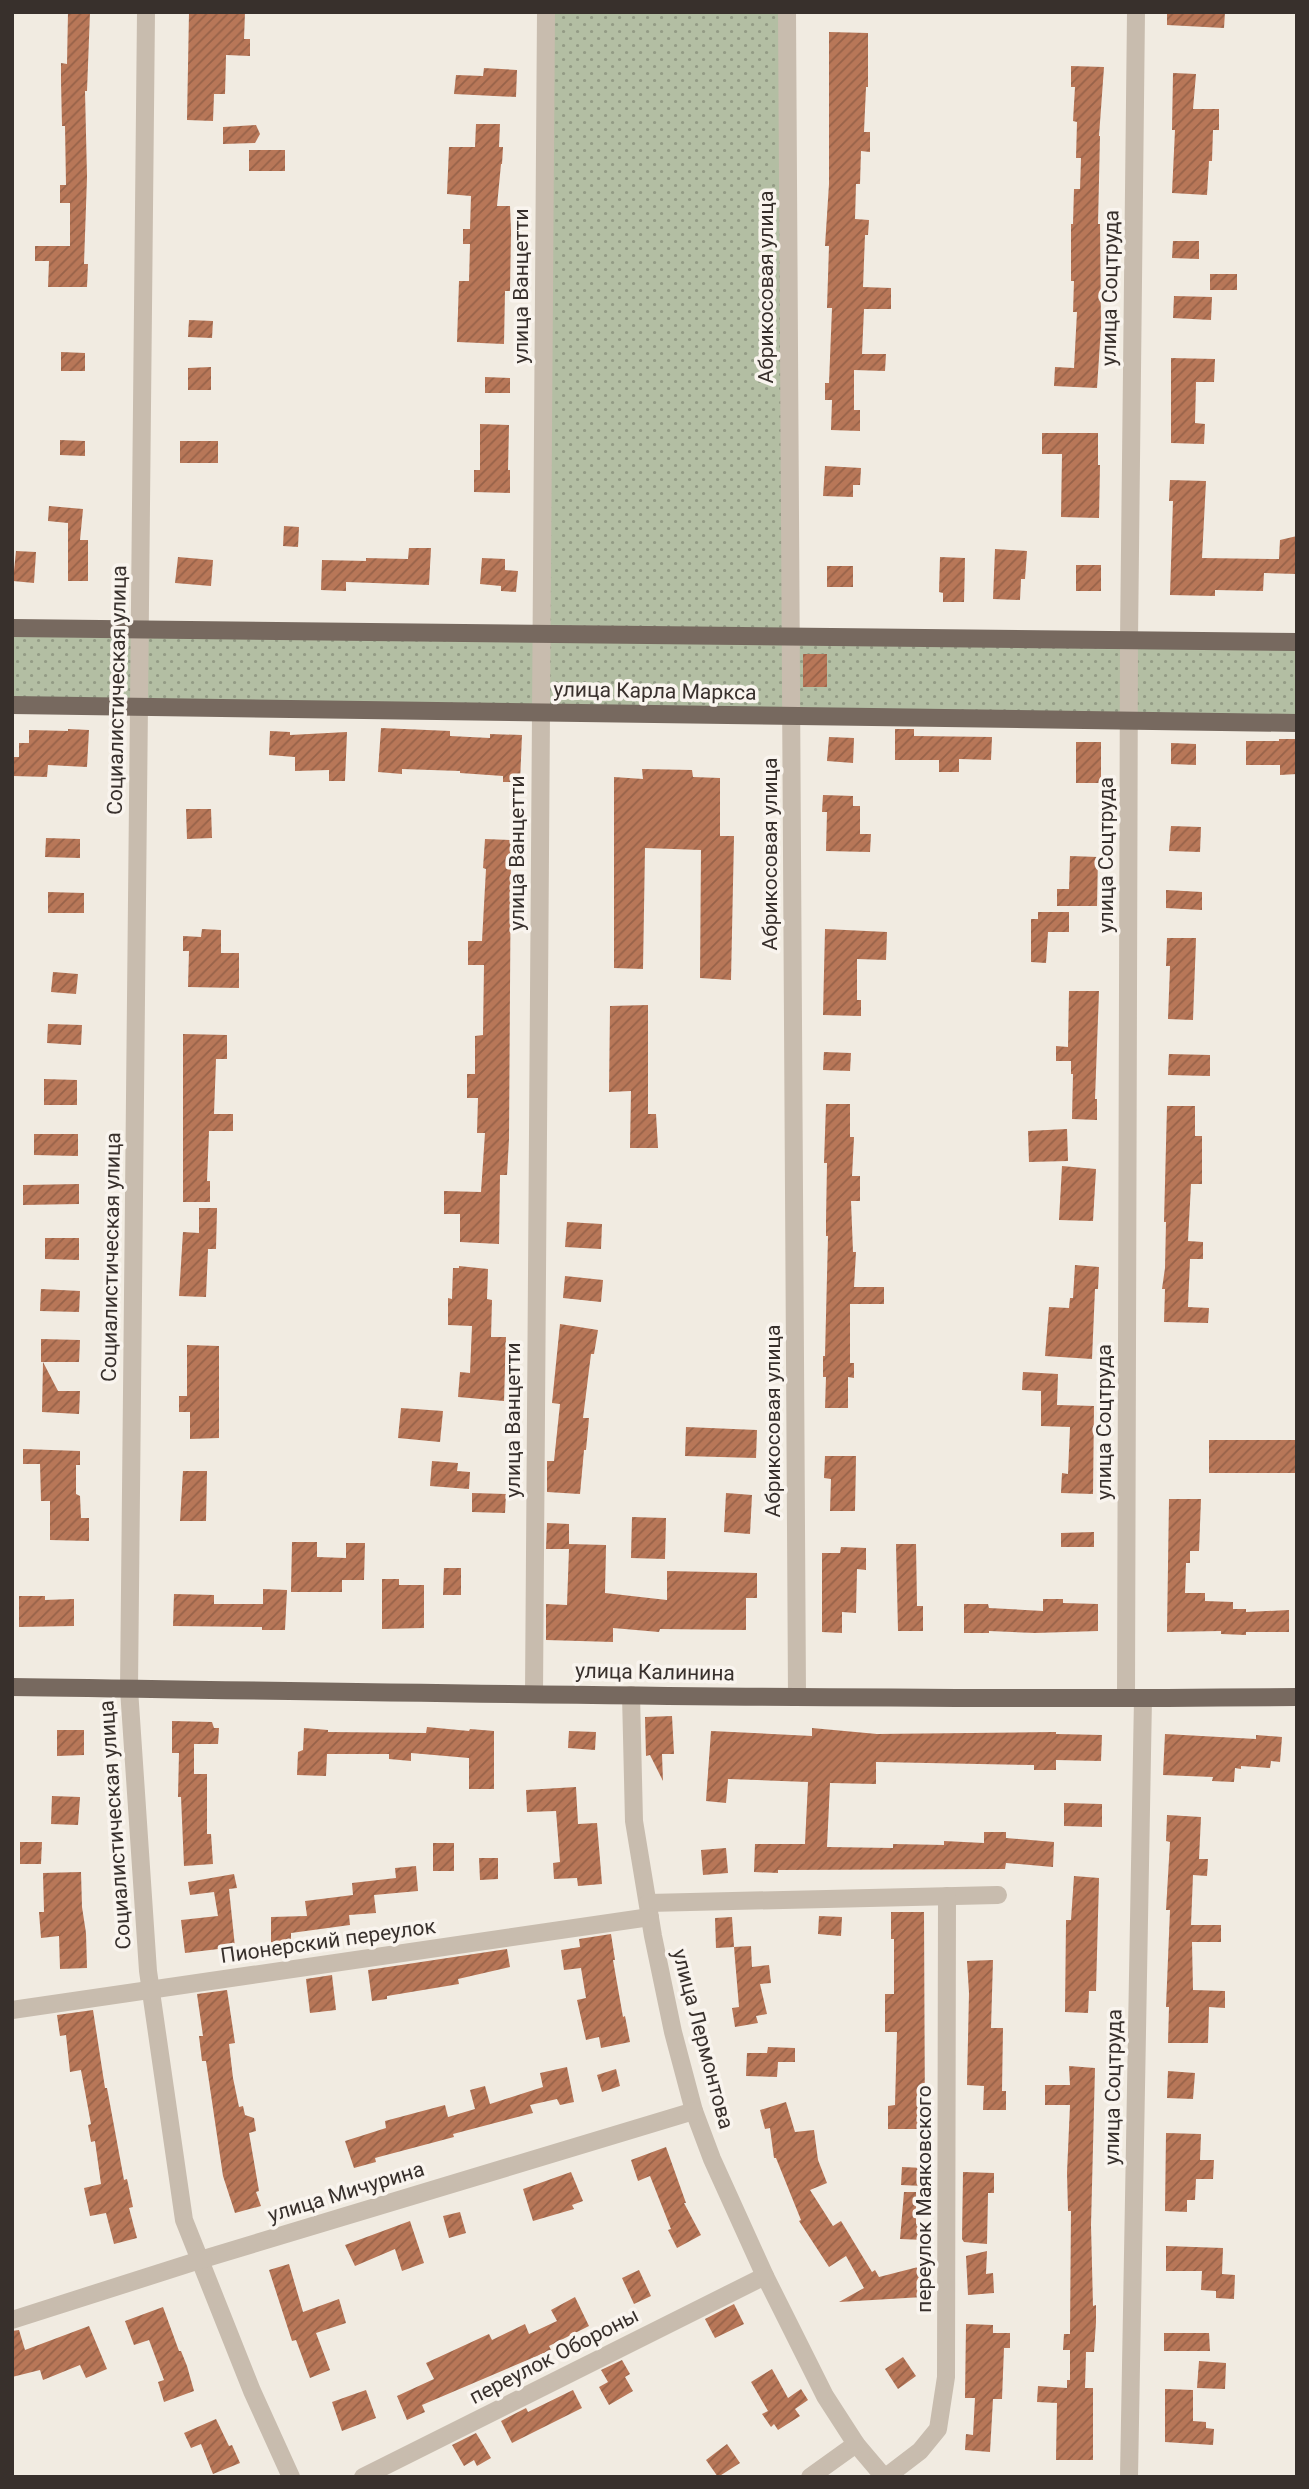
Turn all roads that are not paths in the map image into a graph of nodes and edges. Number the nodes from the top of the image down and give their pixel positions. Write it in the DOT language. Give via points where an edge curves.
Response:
graph roads {
  1 [pos="146,12"];
  2 [pos="546,12"];
  3 [pos="787,12"];
  4 [pos="1136,12"];
  5 [pos="12,628"];
  6 [pos="140,630"];
  7 [pos="541,634"];
  8 [pos="791,637"];
  9 [pos="1129,640"];
  10 [pos="1297,642"];
  11 [pos="12,705"];
  12 [pos="139,707"];
  13 [pos="541,712"];
  14 [pos="792,715"];
  15 [pos="1129,720"];
  16 [pos="1297,723"];
  17 [pos="12,1687"];
  18 [pos="130,1689"];
  19 [pos="534,1694"];
  20 [pos="631,1695"];
  21 [pos="797,1696"];
  22 [pos="1297,1697"];
  23 [pos="1134,1698"];
  24 [pos="998,1895"];
  25 [pos="947,1896"];
  26 [pos="649,1910"];
  27 [pos="150,1990"];
  28 [pos="12,2010"];
  29 [pos="694,2110"];
  30 [pos="200,2260"];
  31 [pos="765,2276"];
  32 [pos="12,2320"];
  33 [pos="856,2444"];
  34 [pos="291,2477"];
  35 [pos="363,2477"];
  36 [pos="810,2477"];
  37 [pos="885,2477"];
  38 [pos="1129,2477"];
  1 -- 6 [label="street, Социалистическая улица"];
  2 -- 7 [label="street, улица Ванцетти"];
  3 -- 8 [label="street, Абрикосовая улица"];
  4 -- 9 [label="street, улица Соцтруда"];
  5 -- 6 [label="main road"];
  6 -- 7 [label="main road"];
  6 -- 12 [label="street, Социалистическая улица"];
  7 -- 8 [label="main road"];
  7 -- 13 [label="street, улица Ванцетти"];
  8 -- 9 [label="main road"];
  8 -- 14 [label="street, Абрикосовая улица"];
  9 -- 10 [label="main road"];
  9 -- 15 [label="street, улица Соцтруда"];
  11 -- 12 [label="main road, улица Карла Маркса"];
  12 -- 13 [label="main road, улица Карла Маркса"];
  12 -- 18 [label="street, Социалистическая улица"];
  13 -- 14 [label="main road, улица Карла Маркса"];
  13 -- 19 [label="street, улица Ванцетти"];
  14 -- 15 [label="main road, улица Карла Маркса"];
  14 -- 21 [label="street, Абрикосовая улица"];
  15 -- 16 [label="main road, улица Карла Маркса"];
  15 -- 23 [label="street, улица Соцтруда"];
  17 -- 18 [label="main road, улица Калинина"];
  18 -- 19 [label="main road, улица Калинина"];
  18 -- 27 [label="street, Социалистическая улица"];
  19 -- 20 [label="main road, улица Калинина"];
  20 -- 21 [label="main road, улица Калинина"];
  20 -- 26 [label="street, улица Лермонтова" via="635,1821"];
  21 -- 23 [label="main road, улица Калинина"];
  22 -- 23 [label="main road, улица Калинина"];
  23 -- 38 [label="street, улица Соцтруда"];
  24 -- 25 [label="street"];
  25 -- 26 [label="street"];
  25 -- 37 [label="street, переулок Маяковского" via="946,2378 938,2429 920,2451"];
  26 -- 27 [label="street, Пионерский переулок"];
  26 -- 29 [label="street, улица Лермонтова"];
  27 -- 28 [label="street, Пионерский переулок"];
  27 -- 30 [label="street, Социалистическая улица" via="184,2220"];
  29 -- 30 [label="street, улица Мичурина"];
  29 -- 31 [label="street, улица Лермонтова"];
  30 -- 32 [label="street, улица Мичурина"];
  30 -- 34 [label="street, Социалистическая улица"];
  31 -- 33 [label="street, улица Лермонтова" via="825,2396"];
  31 -- 35 [label="street, переулок Обороны"];
  33 -- 36 [label="street"];
  33 -- 37 [label="street, улица Лермонтова"];
}
